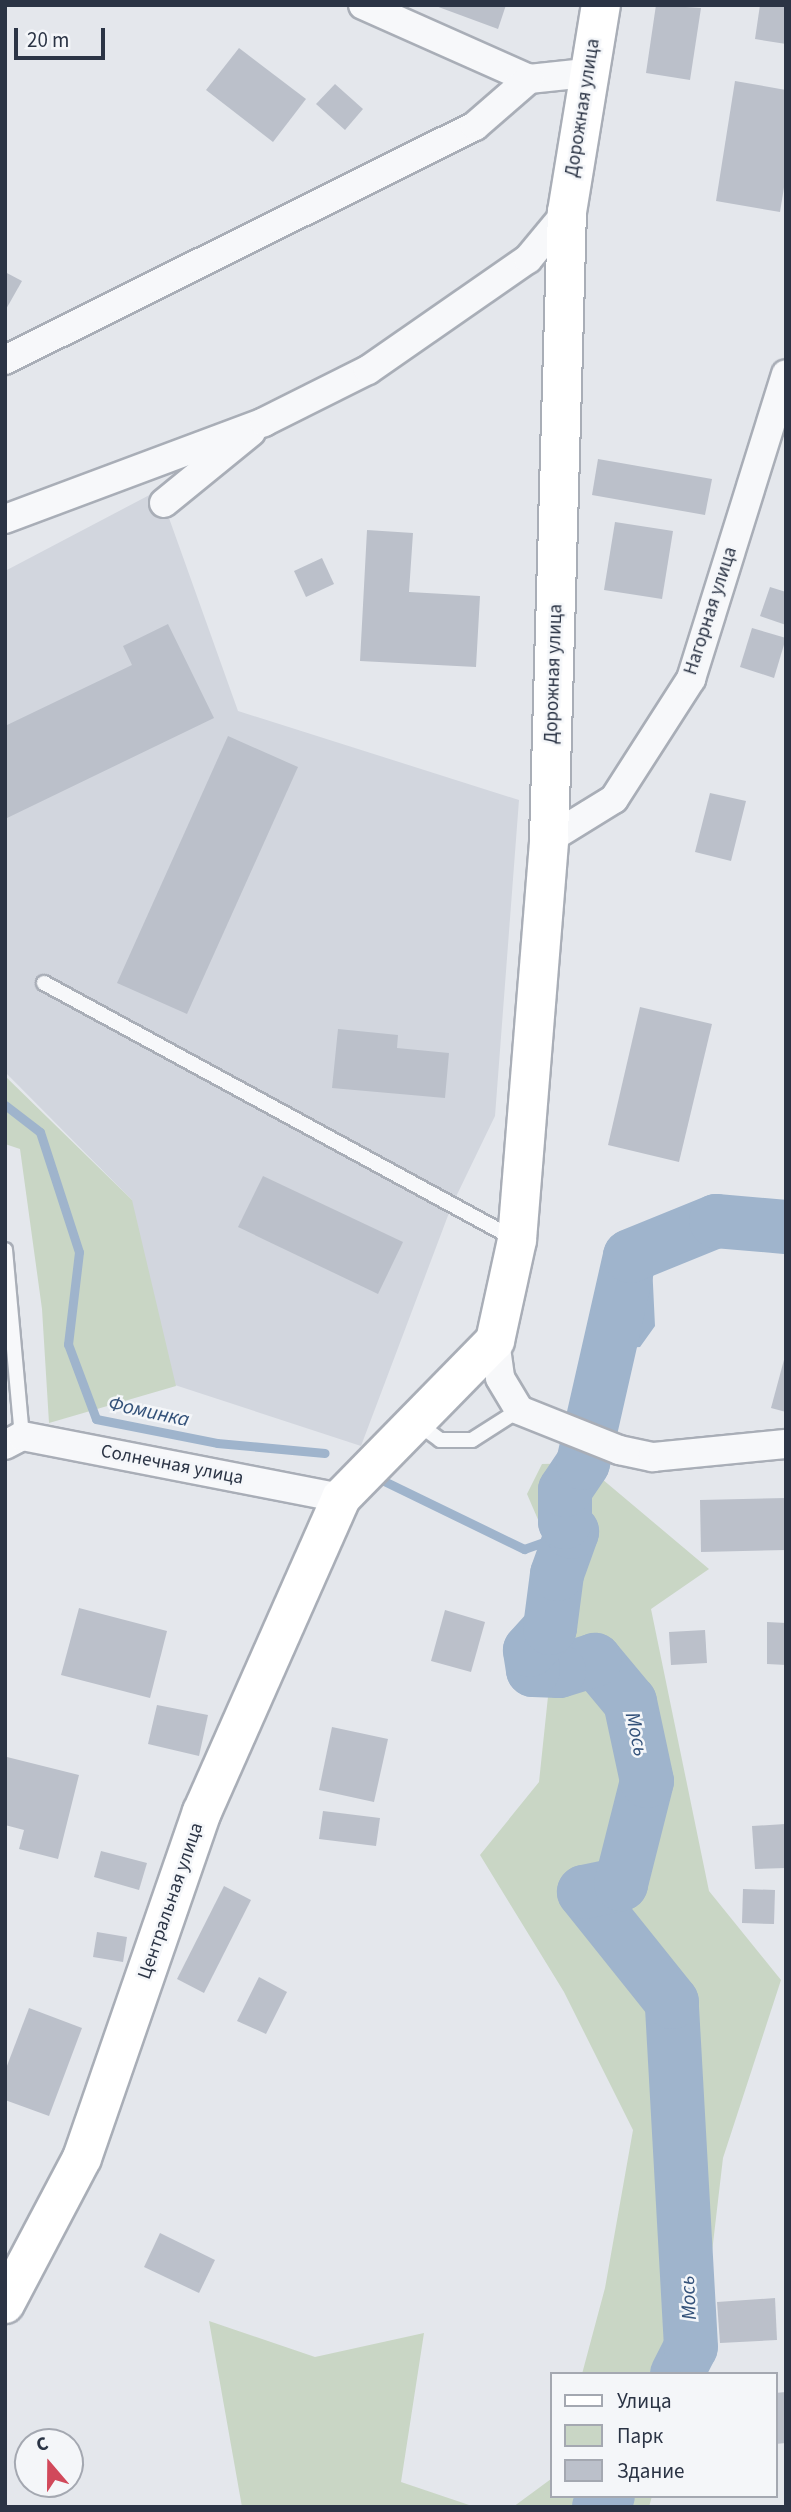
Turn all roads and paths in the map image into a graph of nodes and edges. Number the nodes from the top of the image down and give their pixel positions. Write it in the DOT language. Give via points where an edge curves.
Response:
graph roads {
  1 [pos="363,5"];
  2 [pos="601,5"];
  3 [pos="586,74"];
  4 [pos="529,79"];
  5 [pos="567,212"];
  6 [pos="5,360"];
  7 [pos="786,374"];
  8 [pos="264,422"];
  9 [pos="164,503"];
  10 [pos="5,519"];
  11 [pos="549,839"];
  12 [pos="44,983"];
  13 [pos="517,1240"];
  14 [pos="5,1250"];
  15 [pos="495,1341"];
  16 [pos="519,1410"];
  17 [pos="413,1420"];
  18 [pos="13,1440"];
  19 [pos="786,1444"];
  20 [pos="341,1498"];
  21 [pos="5,2304"];
  1 -- 4 [label="street"];
  2 -- 3 [label="street, Дорожная улица"];
  3 -- 4 [label="street"];
  3 -- 5 [label="street, Дорожная улица"];
  4 -- 6 [label="street" via="475,126"];
  5 -- 8 [label="street" via="527,260 368,370"];
  5 -- 11 [label="street, Дорожная улица"];
  7 -- 11 [label="street, Нагорная улица" via="691,678 614,799"];
  8 -- 9 [label="street"];
  8 -- 10 [label="street"];
  11 -- 13 [label="street, Дорожная улица"];
  12 -- 13 [label="lane"];
  13 -- 15 [label="street, Дорожная улица"];
  14 -- 18 [label="lane"];
  15 -- 16 [label="street" via="500,1378"];
  15 -- 17 [label="street, Центральная улица"];
  16 -- 17 [label="lane" via="472,1440 440,1440"];
  16 -- 19 [label="street" via="619,1450 653,1457"];
  17 -- 20 [label="street, Центральная улица"];
  18 -- 20 [label="street, Солнечная улица"];
  20 -- 21 [label="street, Центральная улица" via="202,1812 82,2158"];
}
